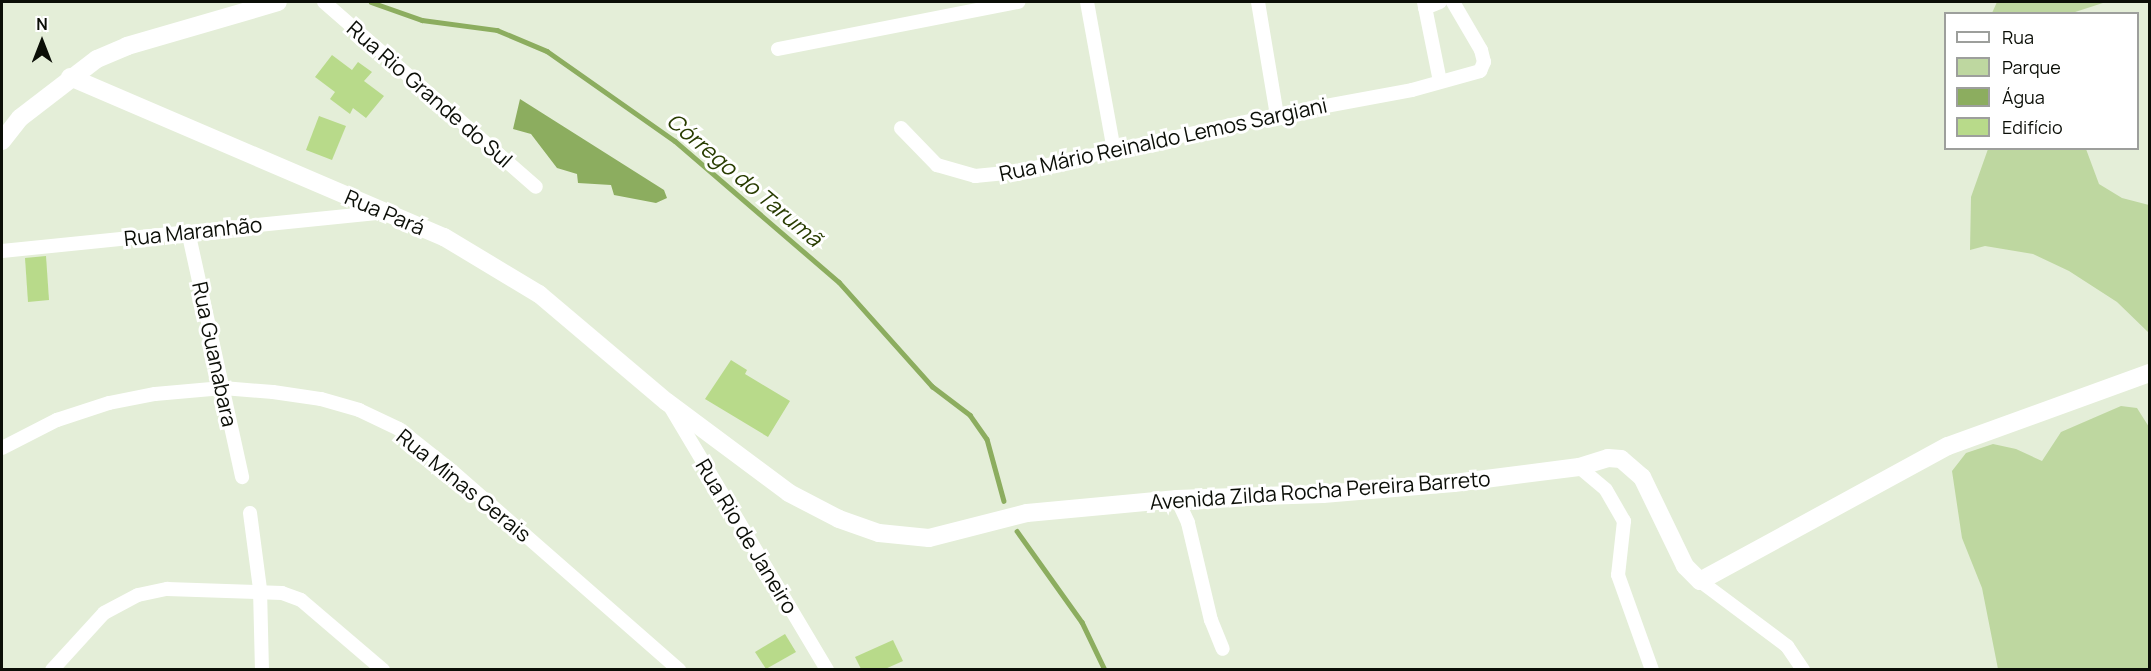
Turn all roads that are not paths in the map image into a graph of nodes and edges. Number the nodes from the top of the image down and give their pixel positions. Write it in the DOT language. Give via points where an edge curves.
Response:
graph roads {
  1 [pos="278,2"];
  2 [pos="324,2"];
  3 [pos="1018,2"];
  4 [pos="1087,2"];
  5 [pos="1258,2"];
  6 [pos="1440,2"];
  7 [pos="1453,2"];
  8 [pos="1424,5"];
  9 [pos="778,49"];
  10 [pos="70,77"];
  11 [pos="1440,81"];
  12 [pos="1277,115"];
  13 [pos="901,128"];
  14 [pos="2,141"];
  15 [pos="1114,152"];
  16 [pos="536,187"];
  17 [pos="384,212"];
  18 [pos="188,231"];
  19 [pos="2,251"];
  20 [pos="2150,373"];
  21 [pos="223,388"];
  22 [pos="667,402"];
  23 [pos="2,448"];
  24 [pos="1579,468"];
  25 [pos="242,477"];
  26 [pos="1177,499"];
  27 [pos="250,513"];
  28 [pos="1700,580"];
  29 [pos="260,589"];
  30 [pos="1223,649"];
  31 [pos="52,669"];
  32 [pos="262,669"];
  33 [pos="383,669"];
  34 [pos="680,669"];
  35 [pos="827,669"];
  36 [pos="1652,669"];
  37 [pos="1803,669"];
  1 -- 10 [label="street" via="127,46"];
  2 -- 16 [label="street, Rua Rio Grande do Sul"];
  3 -- 9 [label="street"];
  4 -- 15 [label="street"];
  5 -- 12 [label="street"];
  6 -- 8 [label="street"];
  7 -- 11 [label="street, Rua Mário Reinaldo Lemos Sargiani" via="1484,62 1480,71"];
  8 -- 11 [label="street"];
  10 -- 14 [label="street" via="20,118"];
  10 -- 17 [label="street, Rua Pará"];
  11 -- 12 [label="street, Rua Mário Reinaldo Lemos Sargiani"];
  12 -- 15 [label="street, Rua Mário Reinaldo Lemos Sargiani"];
  13 -- 15 [label="street, Rua Mário Reinaldo Lemos Sargiani" via="937,165 975,176"];
  17 -- 18 [label="street, Rua Maranhão"];
  17 -- 22 [label="street, Rua Pará" via="444,237 538,294"];
  18 -- 19 [label="street, Rua Maranhão"];
  18 -- 21 [label="street, Rua Guanabara"];
  20 -- 28 [label="street" via="1948,446"];
  21 -- 23 [label="street, Rua Minas Gerais" via="154,394 109,403 57,420"];
  21 -- 25 [label="street, Rua Guanabara"];
  21 -- 34 [label="street, Rua Minas Gerais" via="321,399 359,410 399,429"];
  22 -- 26 [label="street, Avenida Zilda Rocha Pereira Barreto" via="789,493 839,519 879,533 929,538 1027,513"];
  22 -- 35 [label="street, Rua Rio de Janeiro"];
  24 -- 26 [label="street, Avenida Zilda Rocha Pereira Barreto" via="1323,494"];
  24 -- 28 [label="street, Avenida Zilda Rocha Pereira Barreto" via="1608,458 1634,466 1655,499 1685,566"];
  24 -- 36 [label="street" via="1605,490 1624,521 1618,575"];
  26 -- 30 [label="street" via="1188,523 1211,620"];
  27 -- 29 [label="street"];
  28 -- 37 [label="street" via="1786,646"];
  29 -- 31 [label="street" via="167,589 118,603 88,627"];
  29 -- 32 [label="street"];
  29 -- 33 [label="street" via="301,600"];
}
